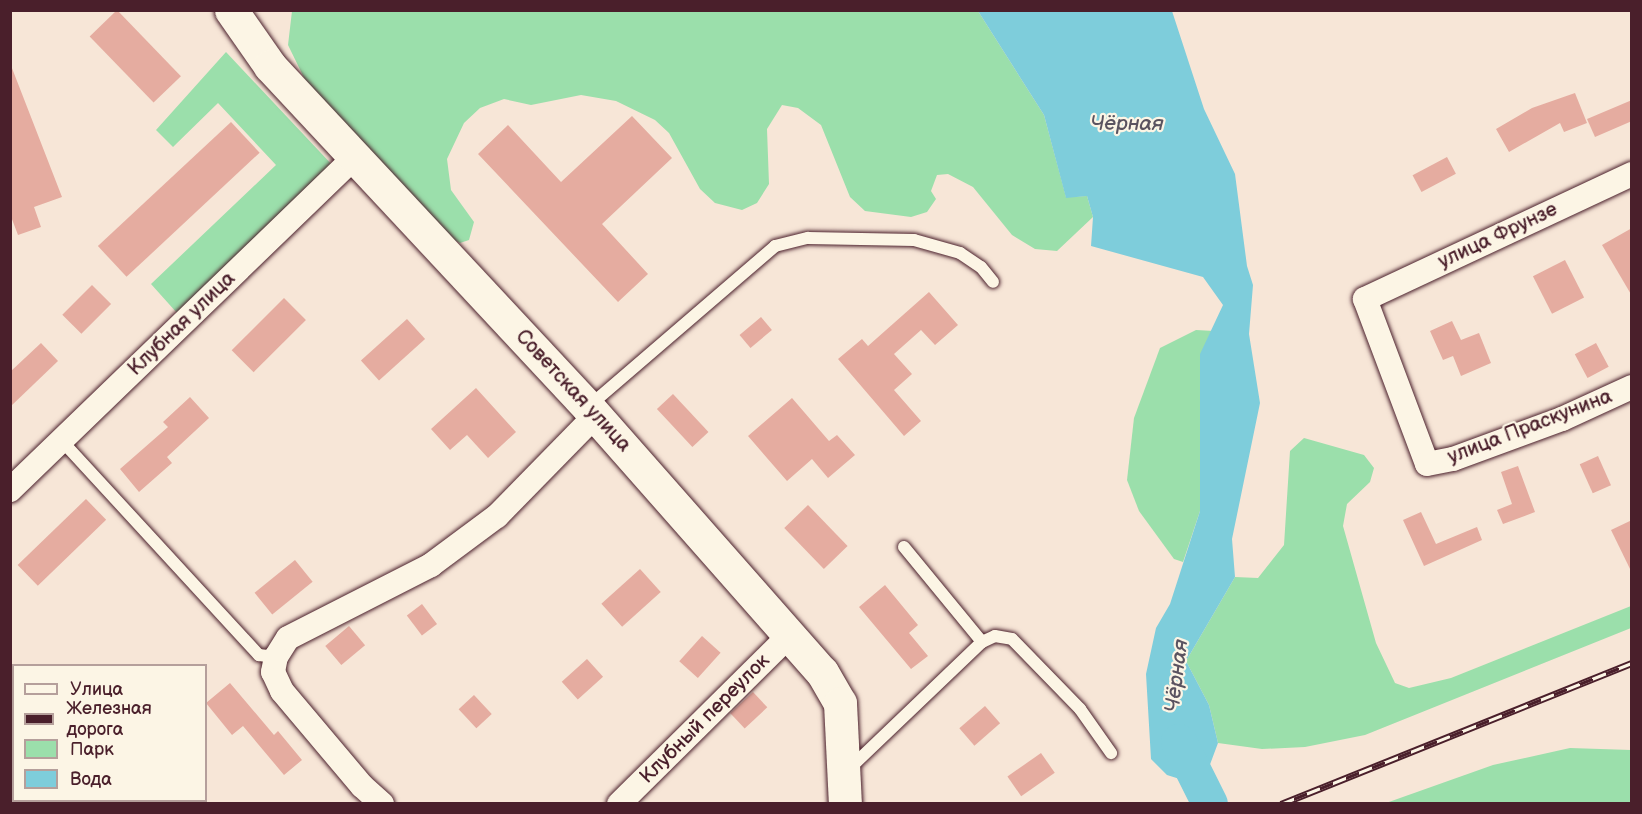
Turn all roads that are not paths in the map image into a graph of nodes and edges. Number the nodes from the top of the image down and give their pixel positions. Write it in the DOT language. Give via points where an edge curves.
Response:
graph roads {
  1 [pos="231,10"];
  2 [pos="354,158"];
  3 [pos="1632,174"];
  4 [pos="993,282"];
  5 [pos="1632,387"];
  6 [pos="592,411"];
  7 [pos="62,441"];
  8 [pos="1427,464"];
  9 [pos="10,490"];
  10 [pos="904,547"];
  11 [pos="791,634"];
  12 [pos="982,642"];
  13 [pos="276,657"];
  14 [pos="1111,753"];
  15 [pos="845,788"];
  16 [pos="382,804"];
  17 [pos="619,804"];
  1 -- 2 [label="street, Советская улица" via="270,66"];
  2 -- 6 [label="street, Советская улица"];
  2 -- 7 [label="street, Клубная улица"];
  3 -- 8 [label="street, улица Фрунзе" via="1365,298"];
  4 -- 6 [label="lane" via="981,267 960,253 915,240 808,238 776,246"];
  5 -- 8 [label="street, улица Праскунина" via="1562,419 1453,459"];
  6 -- 11 [label="street, Советская улица"];
  6 -- 13 [label="street" via="497,516 431,565 288,638"];
  7 -- 9 [label="street, Клубная улица"];
  7 -- 13 [label="lane" via="259,655"];
  10 -- 12 [label="lane"];
  11 -- 15 [label="street, Советская улица" via="822,672 840,704"];
  11 -- 17 [label="street, Клубный переулок"];
  12 -- 14 [label="lane" via="995,636 1012,639 1080,709"];
  12 -- 15 [label="lane"];
  13 -- 16 [label="street" via="273,672 282,691 362,786"];
}
